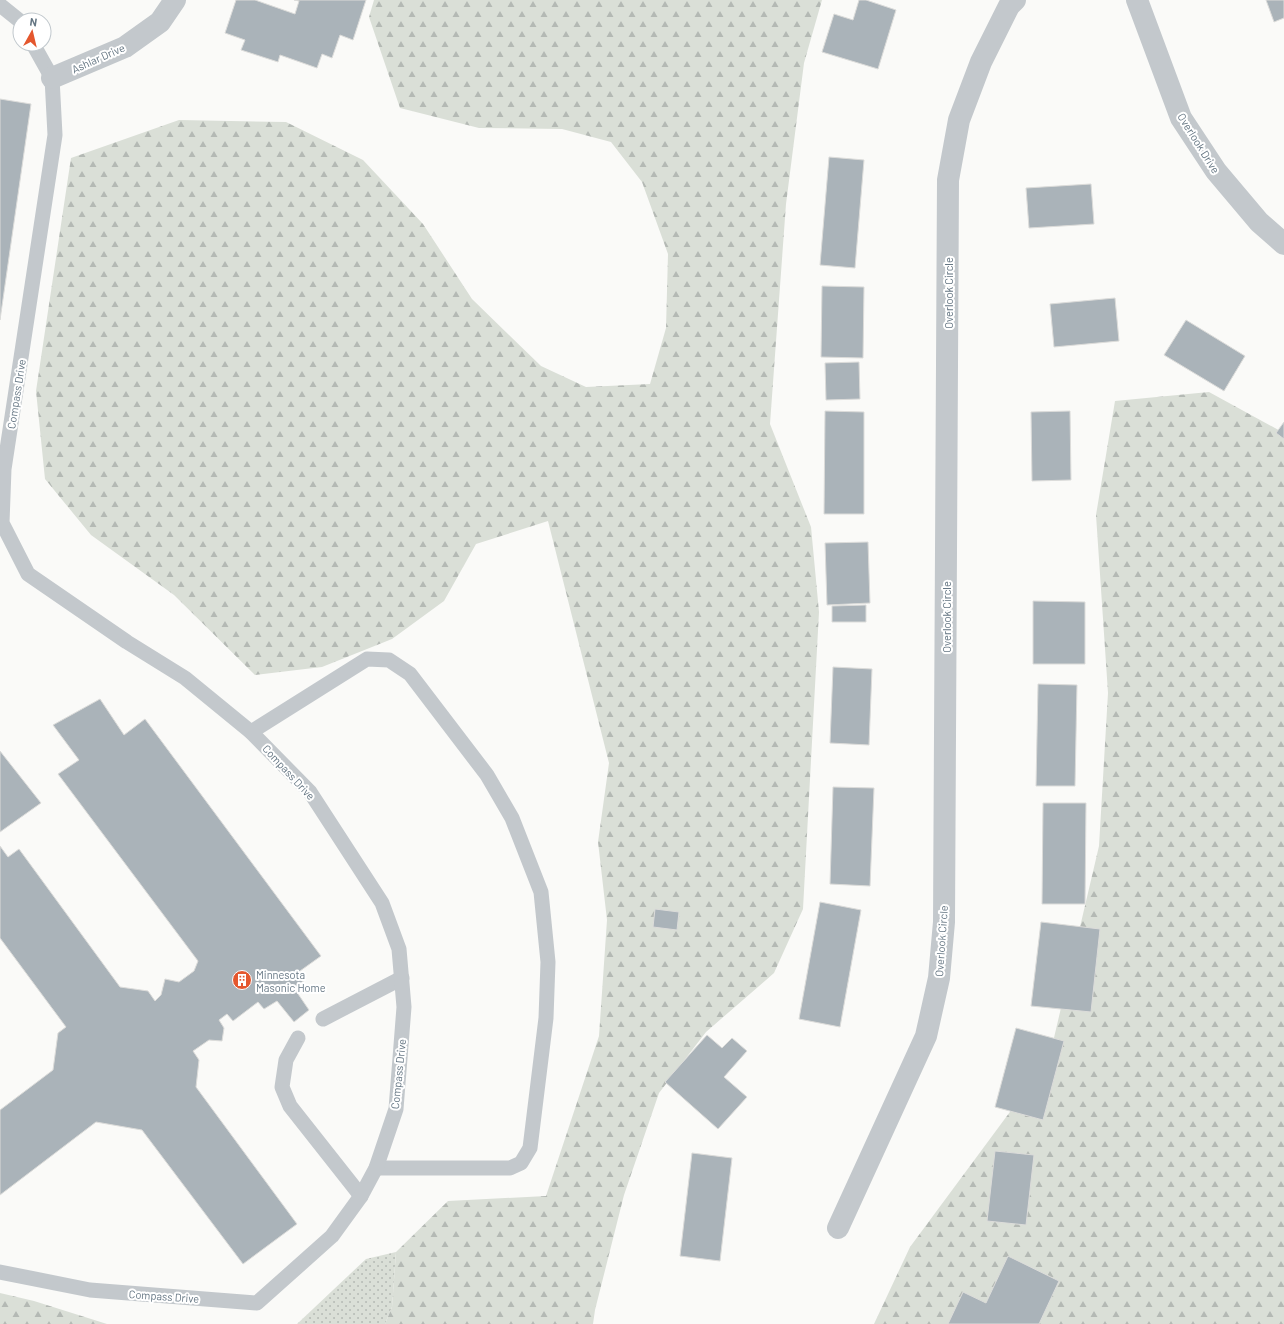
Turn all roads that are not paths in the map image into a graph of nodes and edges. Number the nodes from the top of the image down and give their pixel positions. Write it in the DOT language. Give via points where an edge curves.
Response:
graph roads {
  1 [pos="175,0"];
  2 [pos="1015,0"];
  3 [pos="1138,0"];
  4 [pos="0,5"];
  5 [pos="12,14"];
  6 [pos="37,52"];
  7 [pos="52,78"];
  8 [pos="1284,244"];
  9 [pos="252,732"];
  10 [pos="402,978"];
  11 [pos="323,1018"];
  12 [pos="298,1038"];
  13 [pos="376,1168"];
  14 [pos="362,1196"];
  15 [pos="838,1228"];
  16 [pos="0,1272"];
  1 -- 7 [label="street, Ashlar Drive" via="160,22 125,47"];
  2 -- 15 [label="street, Overlook Circle" via="1009,6 980,62 959,120 948,180 944,922 939,978 926,1036"];
  3 -- 8 [label="street, Overlook Drive" via="1181,118 1216,171 1259,222"];
  4 -- 5 [label="lane"];
  6 -- 7 [label="lane, Compass Drive"];
  7 -- 9 [label="lane, Compass Drive" via="55,135 4,469 2,523 28,574 127,642 185,678"];
  9 -- 10 [label="lane, Compass Drive" via="310,792 382,903 399,949"];
  9 -- 13 [label="lane" via="367,659 389,660 410,674 487,774 512,818 541,892 547,956 546,1018 530,1148 521,1163 510,1168"];
  10 -- 11 [label="lane"];
  10 -- 13 [label="lane, Compass Drive" via="404,1007 396,1109"];
  12 -- 14 [label="lane" via="286,1060 282,1087 290,1106"];
  13 -- 14 [label="lane, Compass Drive"];
  14 -- 16 [label="lane, Compass Drive" via="332,1236 257,1303 90,1290"];
}
